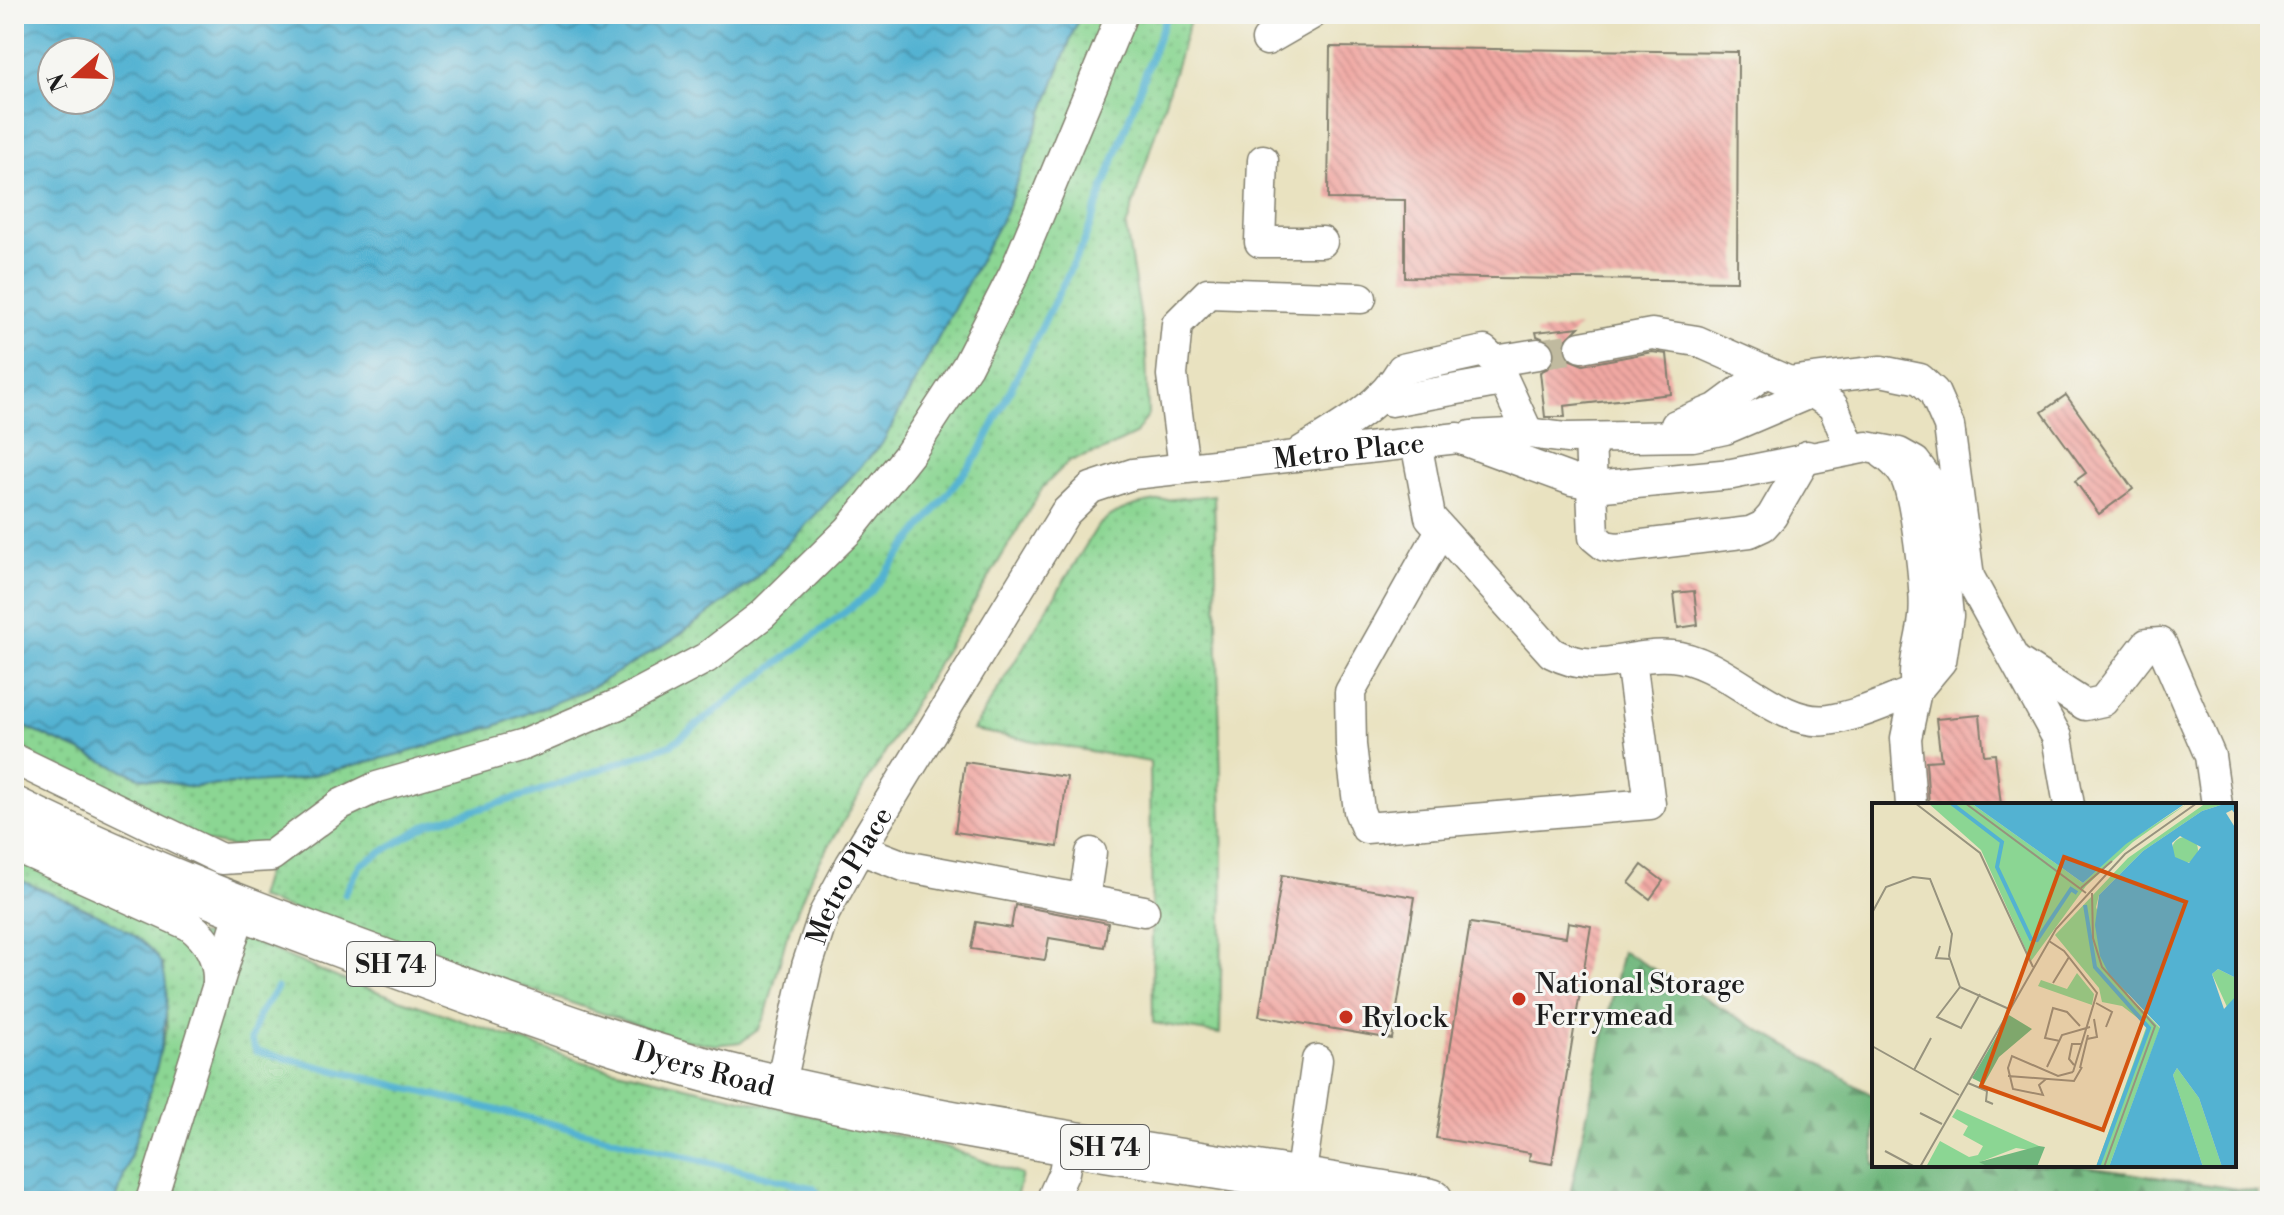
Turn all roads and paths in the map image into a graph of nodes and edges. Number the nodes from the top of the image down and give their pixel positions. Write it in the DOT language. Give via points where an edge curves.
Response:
graph roads {
  1 [pos="1122,14"];
  2 [pos="1312,14"];
  3 [pos="1267,40"];
  4 [pos="1263,160"];
  5 [pos="1260,242"];
  6 [pos="1322,242"];
  7 [pos="1262,295"];
  8 [pos="1361,298"];
  9 [pos="1581,347"];
  10 [pos="1538,354"];
  11 [pos="1499,371"];
  12 [pos="1789,382"];
  13 [pos="1391,395"];
  14 [pos="1528,433"];
  15 [pos="1643,435"];
  16 [pos="1458,438"];
  17 [pos="1590,438"];
  18 [pos="1408,442"];
  19 [pos="1859,448"];
  20 [pos="1294,456"];
  21 [pos="1807,456"];
  22 [pos="1184,467"];
  23 [pos="1591,485"];
  24 [pos="1440,532"];
  25 [pos="1631,660"];
  26 [pos="2015,660"];
  27 [pos="1916,691"];
  28 [pos="14,759"];
  29 [pos="1911,803"];
  30 [pos="2069,803"];
  31 [pos="2217,803"];
  32 [pos="14,809"];
  33 [pos="14,846"];
  34 [pos="860,849"];
  35 [pos="1091,853"];
  36 [pos="1084,899"];
  37 [pos="241,910"];
  38 [pos="1144,911"];
  39 [pos="217,996"];
  40 [pos="1317,1060"];
  41 [pos="780,1087"];
  42 [pos="1070,1141"];
  43 [pos="1300,1179"];
  44 [pos="151,1201"];
  45 [pos="1051,1201"];
  46 [pos="1431,1201"];
  1 -- 28 [label="street" via="1014,274 967,366 910,453 849,530 762,615 706,658 621,703 523,745 377,787 341,804 271,856 221,859"];
  2 -- 3 [label="street"];
  4 -- 5 [label="street"];
  5 -- 6 [label="street"];
  5 -- 7 [label="street"];
  7 -- 8 [label="street"];
  7 -- 22 [label="street" via="1208,293 1177,324 1172,375"];
  9 -- 12 [label="street" via="1652,334 1697,341"];
  10 -- 11 [label="street"];
  11 -- 13 [label="street" via="1484,351 1471,351 1402,369"];
  11 -- 14 [label="street"];
  12 -- 15 [label="street"];
  12 -- 15 [label="street" via="1708,434"];
  12 -- 19 [label="street" via="1833,406"];
  12 -- 26 [label="street" via="1881,371 1920,379 1934,392 1949,426 1969,577"];
  13 -- 18 [label="street" via="1393,427"];
  13 -- 20 [label="street"];
  14 -- 16 [label="street"];
  14 -- 17 [label="street"];
  15 -- 17 [label="street"];
  16 -- 18 [label="street, Metro Place"];
  16 -- 23 [label="street, Metro Place"];
  17 -- 23 [label="street"];
  18 -- 20 [label="street, Metro Place"];
  18 -- 24 [label="street"];
  19 -- 21 [label="street, Metro Place"];
  19 -- 27 [label="street, Metro Place" via="1899,453 1915,462 1935,489 1945,570 1946,640 1941,661"];
  20 -- 22 [label="street, Metro Place"];
  21 -- 23 [label="street, Metro Place" via="1732,474"];
  21 -- 23 [label="street" via="1763,526 1736,534 1605,546 1594,537"];
  22 -- 34 [label="street, Metro Place" via="1109,480 1079,497 1065,513"];
  24 -- 25 [label="street" via="1552,653 1571,663 1599,666"];
  24 -- 25 [label="street" via="1350,692 1351,745 1366,828 1650,804"];
  25 -- 27 [label="street" via="1672,656 1699,663 1798,717 1826,720"];
  26 -- 30 [label="street" via="2057,737"];
  26 -- 31 [label="street" via="2085,705 2103,701 2147,644 2161,643 2210,756"];
  27 -- 29 [label="street, Metro Place" via="1906,738"];
  32 -- 37 [label="highway, Dyers Road / SH 74"];
  33 -- 39 [label="street" via="189,925 202,935 216,960"];
  34 -- 36 [label="street" via="904,866"];
  34 -- 41 [label="street, Metro Place" via="813,945"];
  35 -- 36 [label="street"];
  36 -- 38 [label="street"];
  37 -- 39 [label="street"];
  37 -- 41 [label="highway, Dyers Road / SH 74" via="536,1016"];
  39 -- 44 [label="street"];
  40 -- 43 [label="street"];
  41 -- 42 [label="highway, Dyers Road / SH 74"];
  42 -- 43 [label="highway, Dyers Road / SH 74"];
  42 -- 45 [label="street"];
  43 -- 46 [label="highway, Dyers Road / SH 74"];
}
